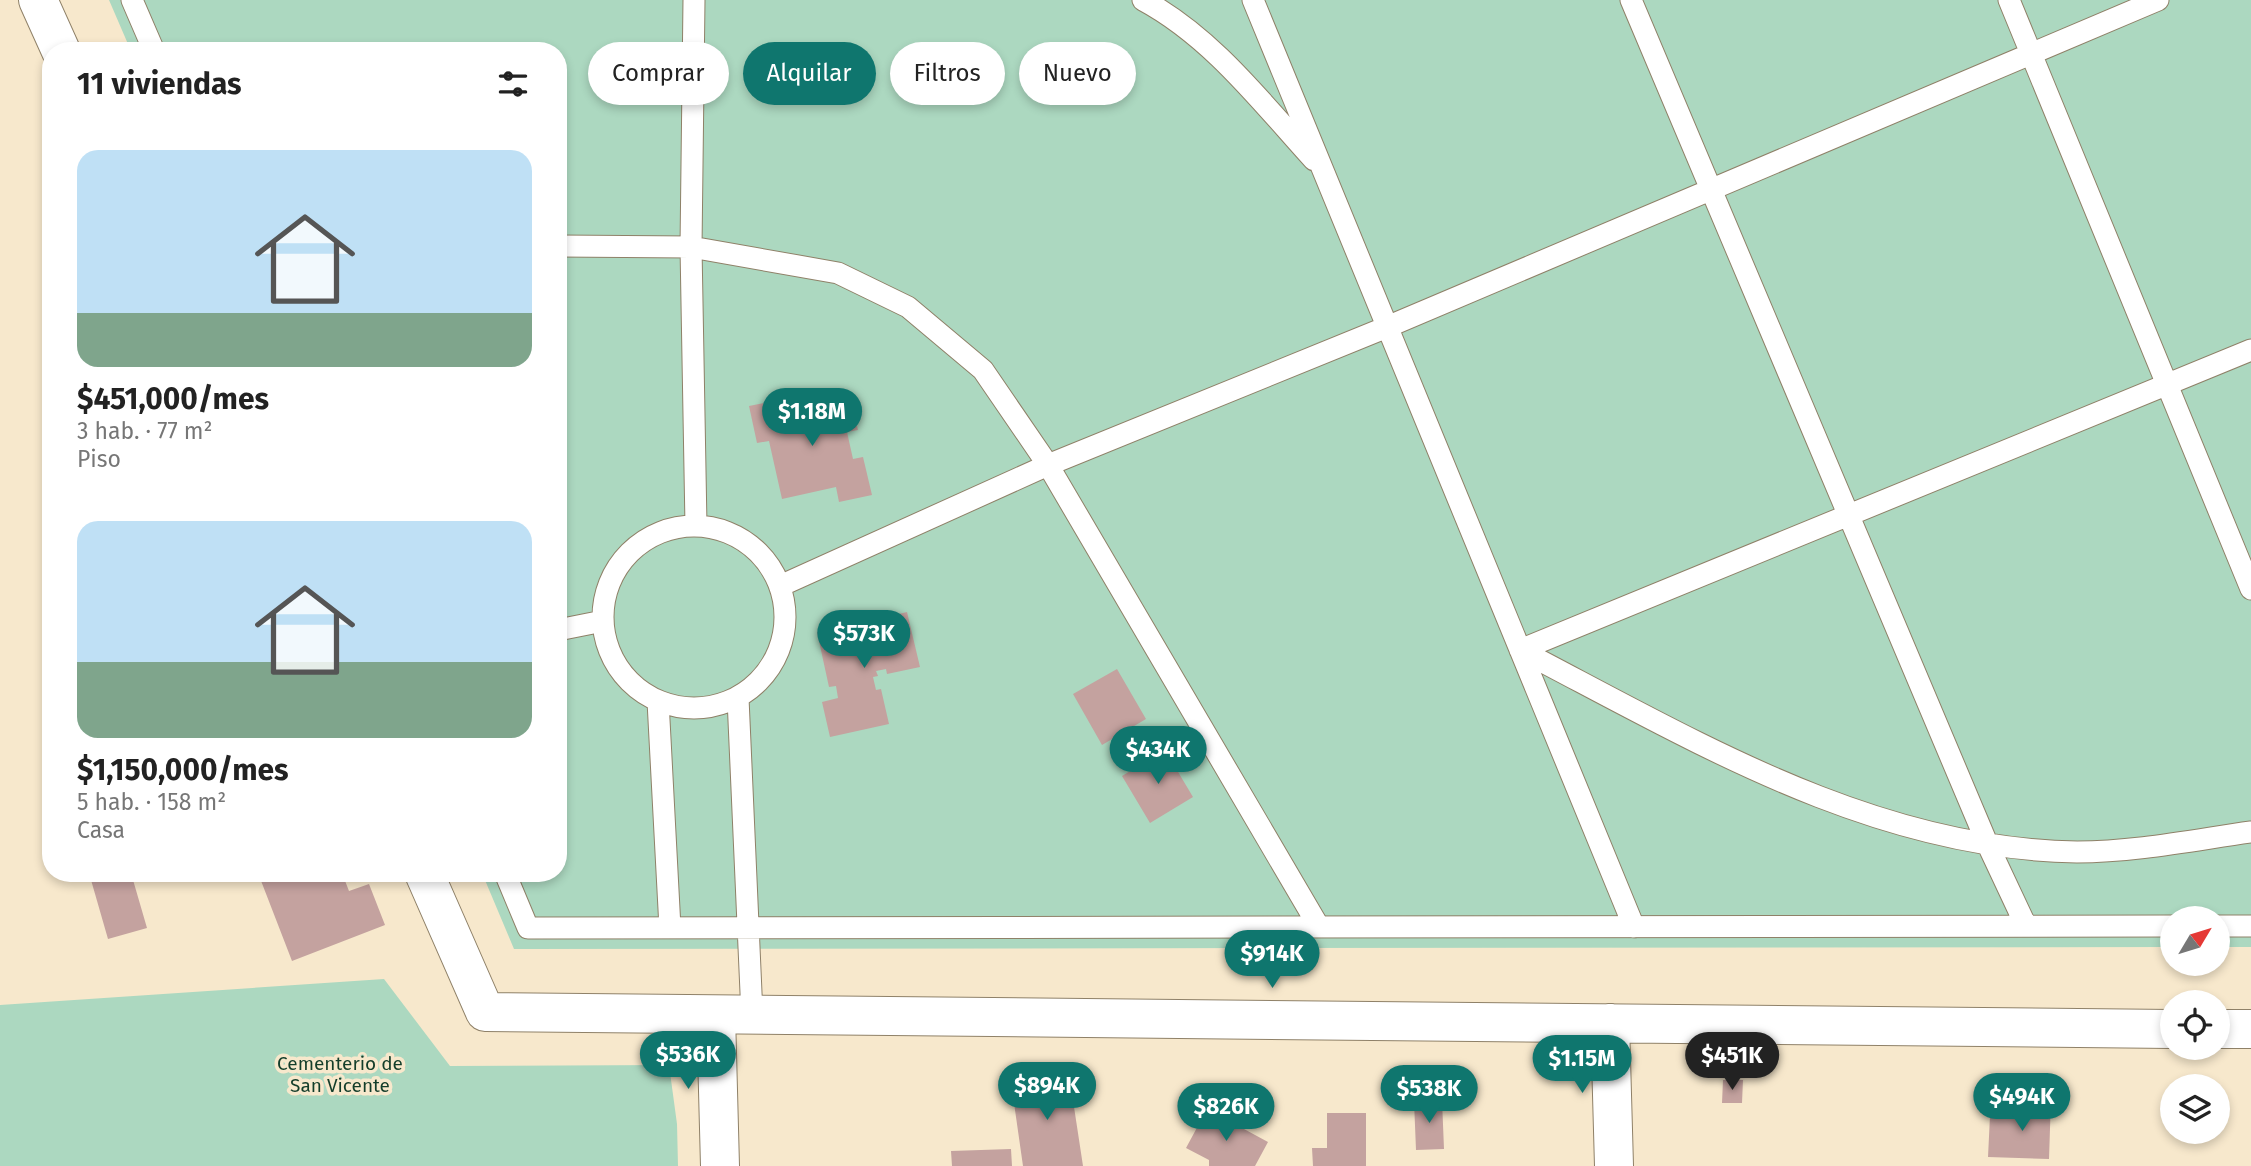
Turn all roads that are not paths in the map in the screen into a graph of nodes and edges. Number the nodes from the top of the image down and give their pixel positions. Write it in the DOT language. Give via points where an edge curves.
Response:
graph roads {
  1 [pos="38,0"];
  2 [pos="132,0"];
  3 [pos="694,0"];
  4 [pos="1143,0"];
  5 [pos="1253,0"];
  6 [pos="1631,0"];
  7 [pos="2009,0"];
  8 [pos="2158,0"];
  9 [pos="57,42"];
  10 [pos="150,42"];
  11 [pos="2031,54"];
  12 [pos="1324,172"];
  13 [pos="1711,190"];
  14 [pos="567,246"];
  15 [pos="691,247"];
  16 [pos="1387,327"];
  17 [pos="2251,350"];
  18 [pos="2167,385"];
  19 [pos="1048,465"];
  20 [pos="1849,515"];
  21 [pos="696,526"];
  22 [pos="780,586"];
  23 [pos="2251,589"];
  24 [pos="603,621"];
  25 [pos="567,628"];
  26 [pos="1520,650"];
  27 [pos="738,698"];
  28 [pos="658,701"];
  29 [pos="2251,832"];
  30 [pos="1987,843"];
  31 [pos="428,882"];
  32 [pos="509,882"];
  33 [pos="2026,926"];
  34 [pos="2160,926"];
  35 [pos="2230,926"];
  36 [pos="2251,926"];
  37 [pos="1319,927"];
  38 [pos="1634,927"];
  39 [pos="670,928"];
  40 [pos="749,928"];
  41 [pos="734,1015"];
  42 [pos="1610,1023"];
  43 [pos="2160,1028"];
  44 [pos="2230,1029"];
  45 [pos="2251,1029"];
  46 [pos="720,1166"];
  47 [pos="1614,1166"];
  1 -- 9 [label="street"];
  2 -- 10 [label="lane"];
  3 -- 15 [label="lane"];
  4 -- 12 [label="lane" via="1225,62"];
  5 -- 12 [label="lane"];
  6 -- 13 [label="lane"];
  7 -- 11 [label="lane"];
  8 -- 11 [label="lane"];
  11 -- 13 [label="lane"];
  11 -- 18 [label="lane"];
  12 -- 16 [label="lane"];
  13 -- 16 [label="lane"];
  13 -- 20 [label="lane"];
  14 -- 15 [label="lane"];
  15 -- 19 [label="lane" via="838,273 908,307 983,370"];
  15 -- 21 [label="lane"];
  16 -- 19 [label="lane"];
  16 -- 26 [label="lane"];
  17 -- 18 [label="lane"];
  18 -- 20 [label="lane"];
  18 -- 23 [label="lane"];
  19 -- 22 [label="lane"];
  19 -- 37 [label="lane"];
  20 -- 26 [label="lane"];
  20 -- 30 [label="lane"];
  21 -- 22 [label="lane" via="723,530 747,542 767,561"];
  21 -- 24 [label="lane" via="666,530 639,543 619,565 606,592"];
  22 -- 27 [label="lane" via="786,611 784,638 775,662"];
  24 -- 25 [label="lane"];
  24 -- 28 [label="lane" via="607,646 619,669 636,688"];
  26 -- 30 [label="lane" via="1747,769 1878,820"];
  26 -- 38 [label="lane"];
  27 -- 28 [label="lane" via="712,707 684,709"];
  27 -- 40 [label="lane"];
  28 -- 39 [label="lane"];
  29 -- 30 [label="lane" via="2077,852"];
  30 -- 33 [label="lane"];
  31 -- 41 [label="street" via="485,1012"];
  32 -- 39 [label="lane" via="528,928"];
  33 -- 34 [label="lane"];
  33 -- 38 [label="lane"];
  35 -- 36 [label="lane"];
  37 -- 38 [label="lane"];
  37 -- 40 [label="lane"];
  39 -- 40 [label="lane"];
  40 -- 41 [label="lane"];
  41 -- 42 [label="street"];
  41 -- 46 [label="street"];
  42 -- 43 [label="street"];
  42 -- 47 [label="street"];
  44 -- 45 [label="street"];
}
